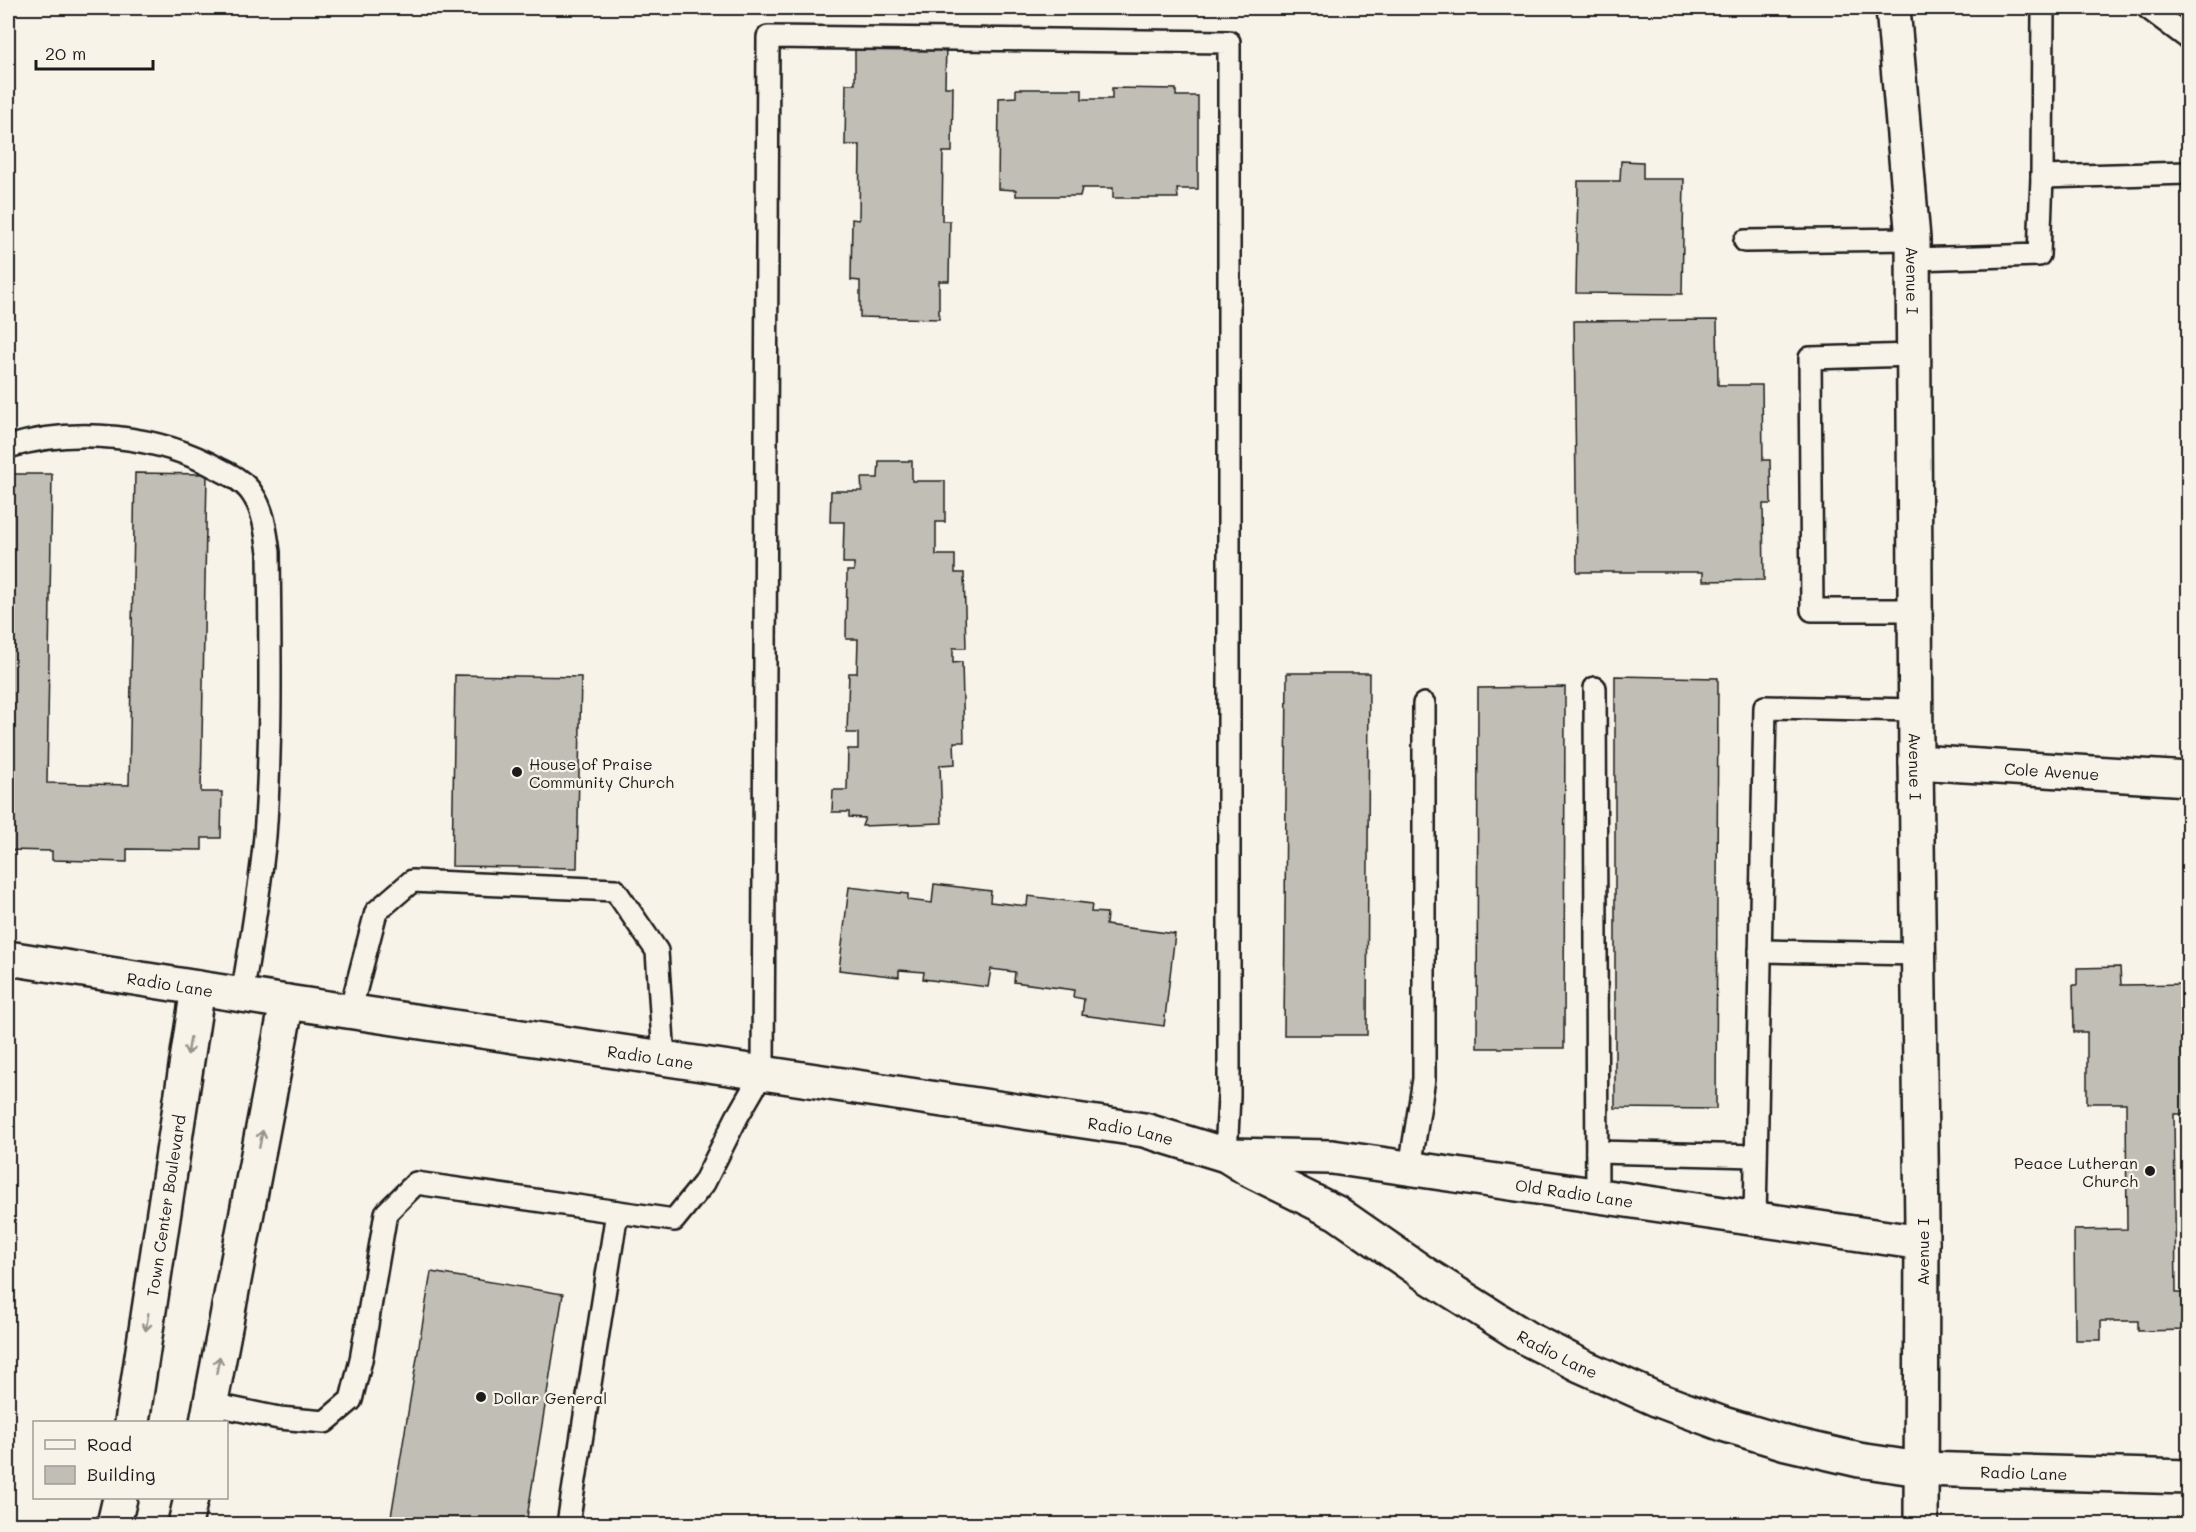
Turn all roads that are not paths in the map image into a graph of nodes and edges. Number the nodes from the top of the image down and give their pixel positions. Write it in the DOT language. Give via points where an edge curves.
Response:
graph roads {
  1 [pos="1893,8"];
  2 [pos="2043,8"];
  3 [pos="2148,8"];
  4 [pos="2188,38"];
  5 [pos="2188,173"];
  6 [pos="2042,177"];
  7 [pos="1745,241"];
  8 [pos="1913,249"];
  9 [pos="1914,355"];
  10 [pos="8,447"];
  11 [pos="1915,610"];
  12 [pos="1594,688"];
  13 [pos="1424,704"];
  14 [pos="1916,710"];
  15 [pos="1916,762"];
  16 [pos="2188,779"];
  17 [pos="1760,951"];
  18 [pos="1919,954"];
  19 [pos="8,958"];
  20 [pos="198,988"];
  21 [pos="242,995"];
  22 [pos="287,1002"];
  23 [pos="350,1012"];
  24 [pos="664,1058"];
  25 [pos="763,1072"];
  26 [pos="1597,1152"];
  27 [pos="1226,1155"];
  28 [pos="1756,1156"];
  29 [pos="1410,1168"];
  30 [pos="1597,1195"];
  31 [pos="617,1212"];
  32 [pos="1755,1218"];
  33 [pos="1922,1243"];
  34 [pos="209,1413"];
  35 [pos="132,1421"];
  36 [pos="1920,1469"];
  37 [pos="2188,1477"];
  38 [pos="120,1499"];
  39 [pos="191,1499"];
  40 [pos="114,1524"];
  41 [pos="185,1524"];
  42 [pos="568,1524"];
  43 [pos="1921,1524"];
  1 -- 8 [label="street, Avenue I"];
  2 -- 6 [label="lane"];
  3 -- 4 [label="lane"];
  5 -- 6 [label="lane"];
  6 -- 8 [label="lane" via="2039,255"];
  7 -- 8 [label="lane"];
  8 -- 9 [label="street, Avenue I"];
  9 -- 11 [label="street, Avenue I"];
  9 -- 11 [label="lane" via="1810,358 1812,610"];
  10 -- 21 [label="lane" via="29,440 78,436 124,438 160,446 201,458 238,479 253,494 264,518 270,552 269,756 262,860"];
  11 -- 14 [label="street, Avenue I"];
  12 -- 26 [label="lane"];
  13 -- 29 [label="lane" via="1424,1079"];
  14 -- 15 [label="street, Avenue I"];
  14 -- 17 [label="lane" via="1765,707"];
  15 -- 16 [label="street, Cole Avenue"];
  15 -- 18 [label="street, Avenue I"];
  17 -- 18 [label="lane"];
  17 -- 28 [label="lane"];
  18 -- 33 [label="street, Avenue I"];
  19 -- 20 [label="street, Radio Lane"];
  20 -- 21 [label="street, Radio Lane"];
  20 -- 35 [label="street, Town Center Boulevard, one-way"];
  21 -- 22 [label="street, Radio Lane"];
  22 -- 23 [label="street, Radio Lane"];
  34 -- 22 [label="street, one-way"];
  23 -- 24 [label="street, Radio Lane"];
  23 -- 24 [label="lane" via="376,912 412,881 615,890 657,951"];
  24 -- 25 [label="street, Radio Lane"];
  25 -- 27 [label="street, Radio Lane" via="1111,1124"];
  25 -- 27 [label="lane" via="768,37 1229,42"];
  25 -- 31 [label="lane" via="704,1183 674,1220"];
  26 -- 28 [label="lane"];
  26 -- 30 [label="lane"];
  27 -- 29 [label="street, Old Radio Lane" via="1332,1157"];
  27 -- 36 [label="street, Radio Lane" via="1337,1213 1528,1339 1582,1366 1656,1399 1744,1431 1859,1460"];
  28 -- 32 [label="lane"];
  29 -- 30 [label="street, Old Radio Lane"];
  30 -- 32 [label="street, Old Radio Lane"];
  31 -- 34 [label="lane" via="416,1183 386,1213 351,1400 325,1422"];
  31 -- 42 [label="lane"];
  32 -- 33 [label="street, Old Radio Lane"];
  33 -- 36 [label="street, Avenue I"];
  36 -- 37 [label="street, Radio Lane"];
  36 -- 43 [label="street, Avenue I"];
  38 -- 40 [label="street"];
  39 -- 41 [label="street"];
}
